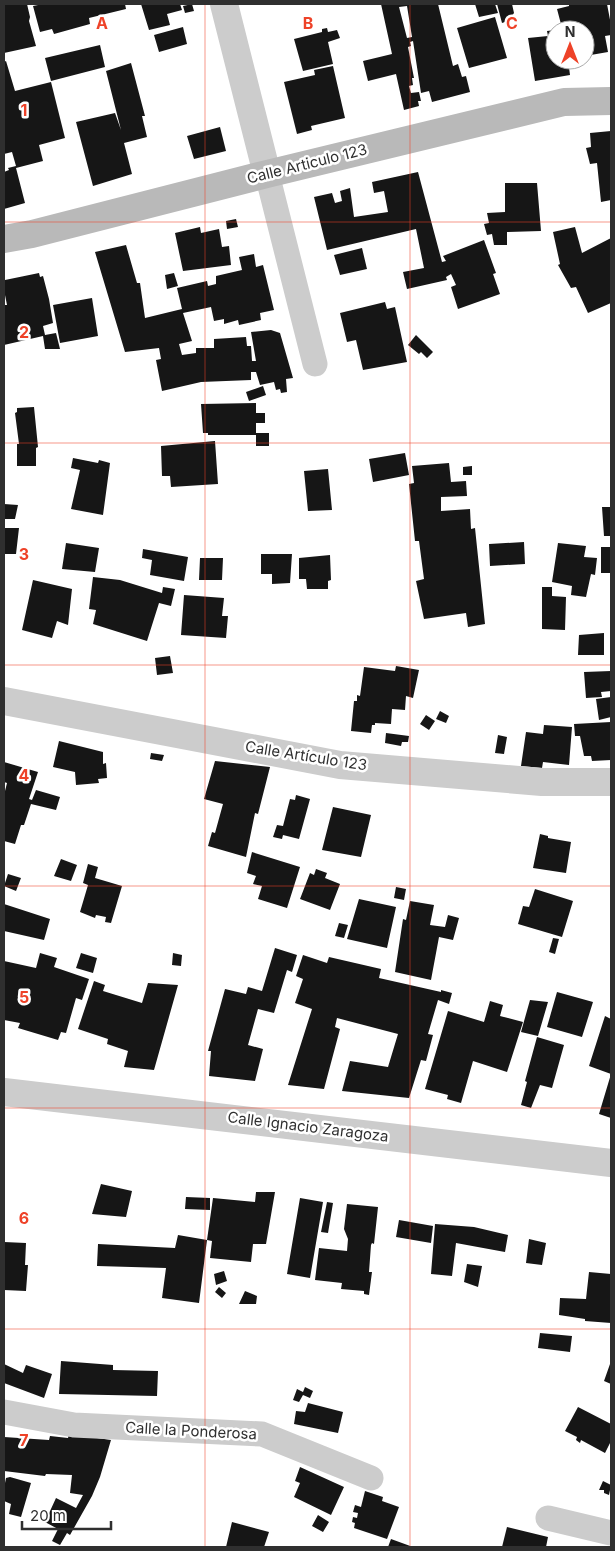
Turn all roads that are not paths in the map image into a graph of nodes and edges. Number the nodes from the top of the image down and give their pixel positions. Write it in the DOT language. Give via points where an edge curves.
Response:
graph roads {
  1 [pos="224,4"];
  2 [pos="611,101"];
  3 [pos="267,174"];
  4 [pos="4,239"];
  5 [pos="315,364"];
  6 [pos="4,701"];
  7 [pos="611,782"];
  8 [pos="4,1092"];
  9 [pos="611,1163"];
  10 [pos="4,1412"];
  11 [pos="371,1478"];
  12 [pos="548,1518"];
  13 [pos="611,1533"];
  1 -- 3 [label="street"];
  2 -- 3 [label="main road, Calle Articulo 123" via="564,102"];
  3 -- 4 [label="main road, Calle Articulo 123"];
  3 -- 5 [label="street"];
  6 -- 7 [label="street, Calle Artículo 123" via="340,765 542,782"];
  8 -- 9 [label="street, Calle Ignacio Zaragoza"];
  10 -- 11 [label="street, Calle la Ponderosa" via="74,1425 262,1434"];
  12 -- 13 [label="street"];
}
